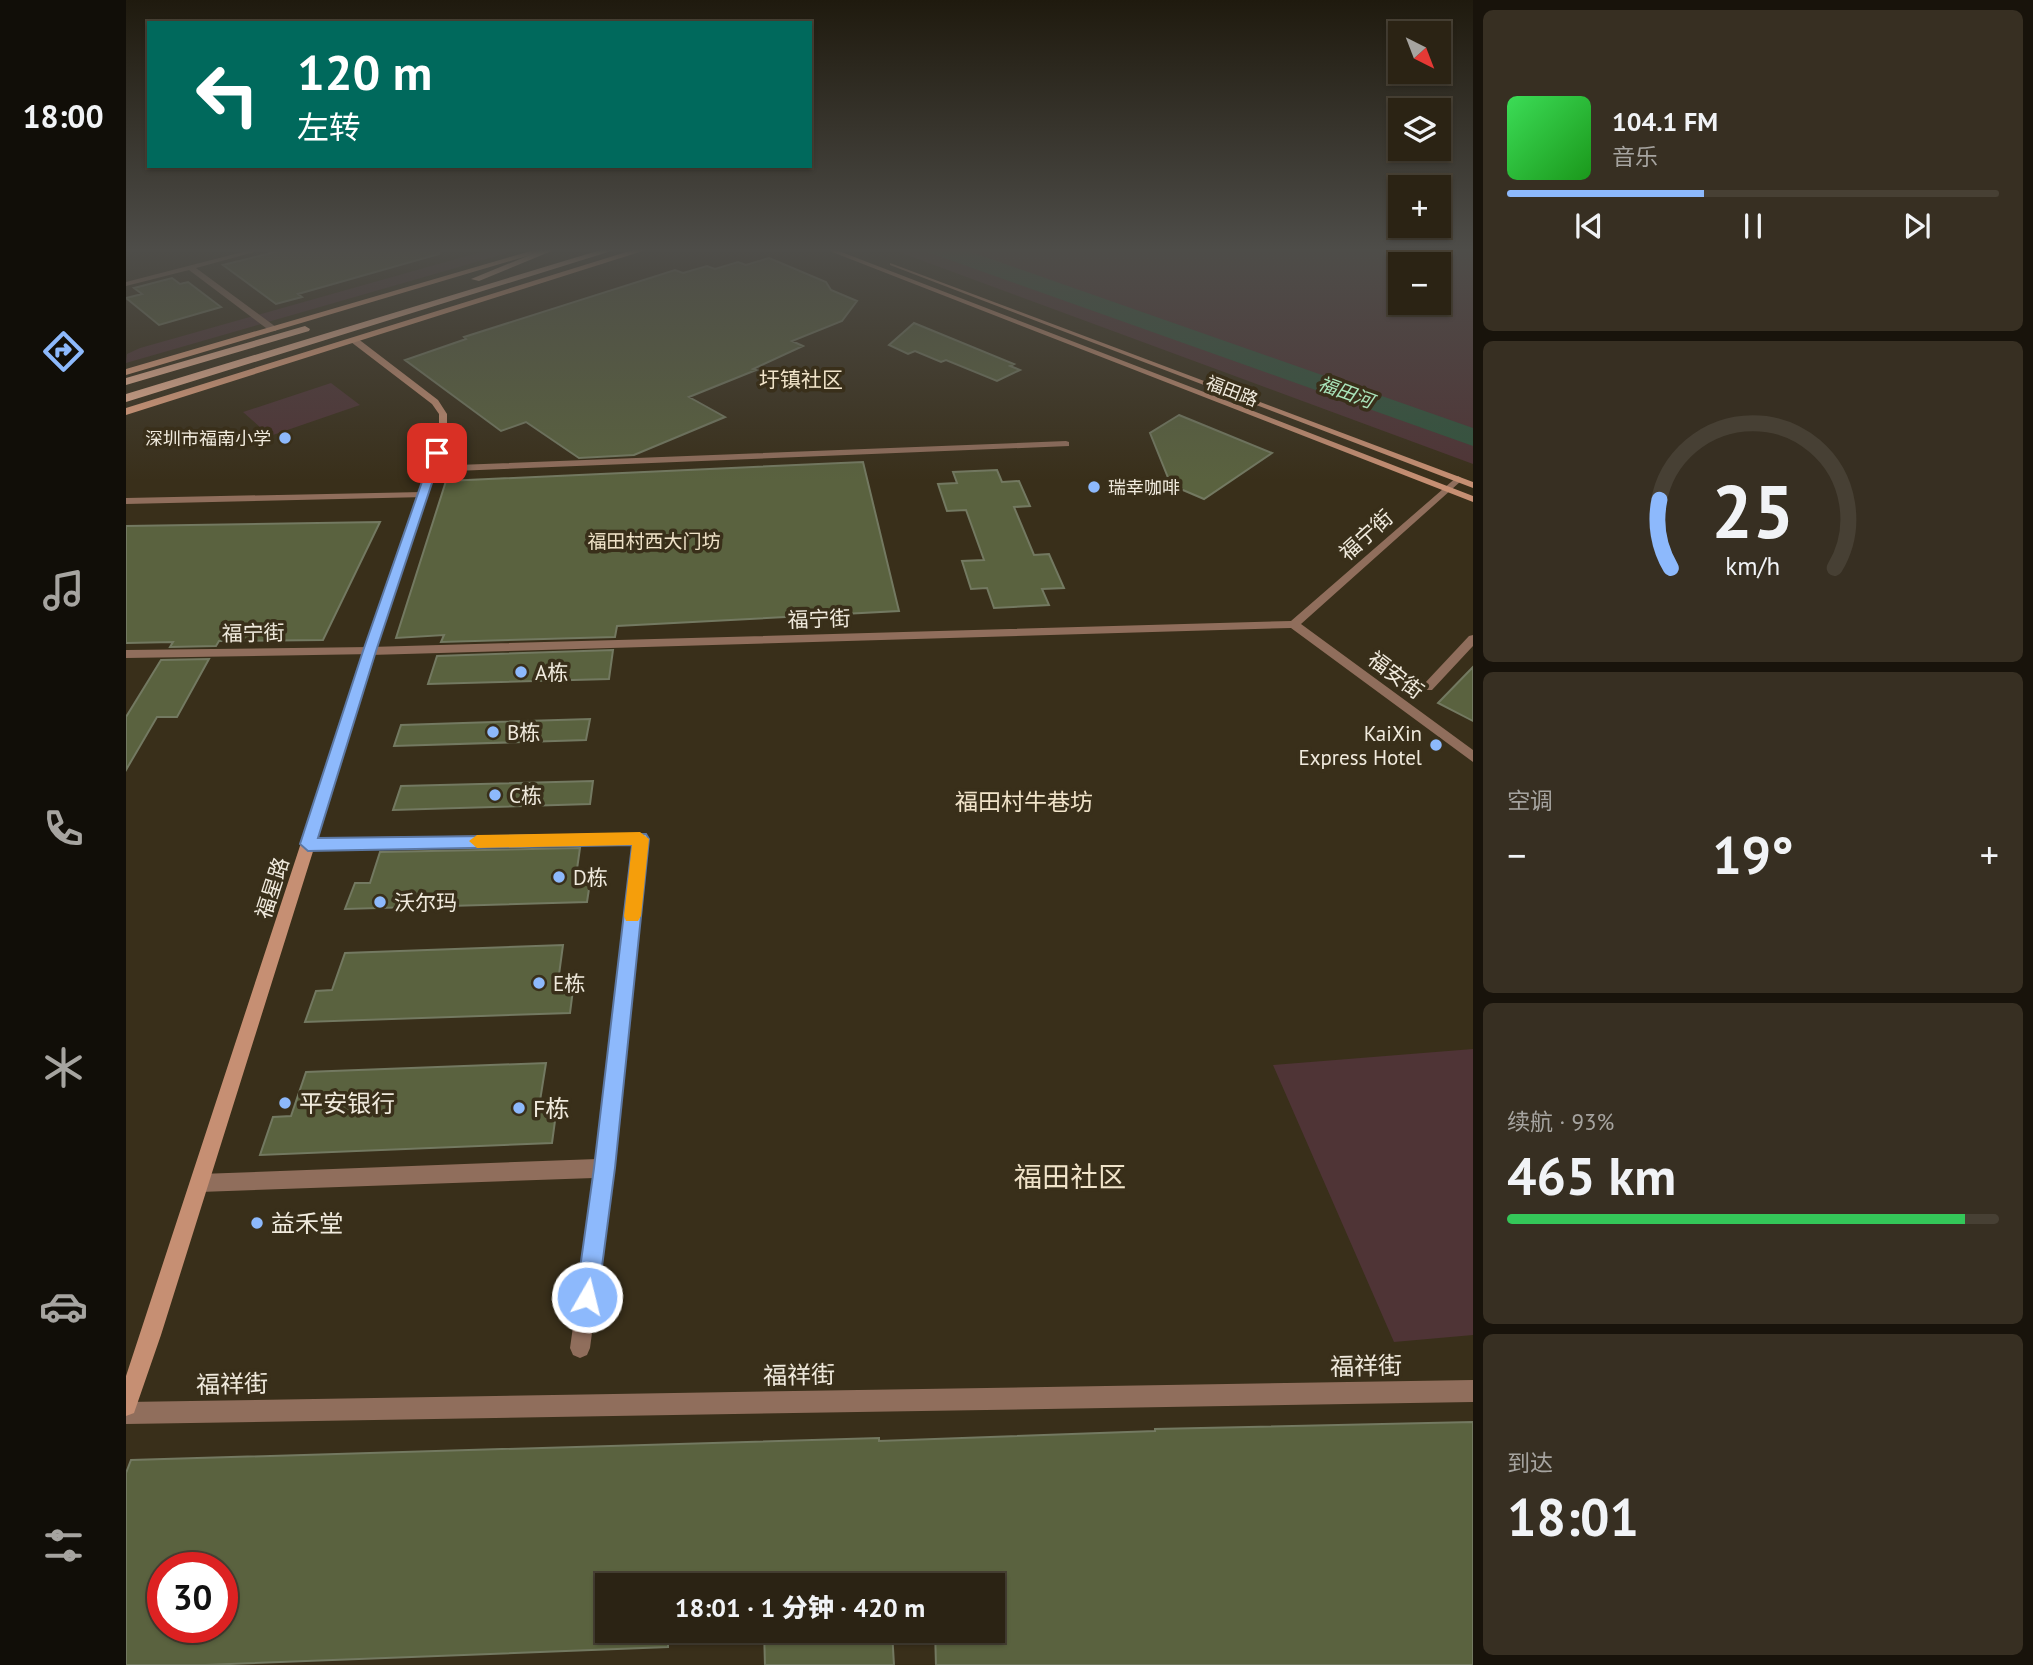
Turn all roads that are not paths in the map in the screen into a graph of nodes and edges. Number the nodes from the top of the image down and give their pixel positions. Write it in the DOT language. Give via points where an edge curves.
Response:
graph roads {
  1 [pos="269,326"];
  2 [pos="284,326"];
  3 [pos="317,326"];
  4 [pos="366,326"];
  5 [pos="402,326"];
  6 [pos="1025,326"];
  7 [pos="1054,326"];
  8 [pos="273,329"];
  9 [pos="354,341"];
  10 [pos="265,368"];
  11 [pos="126,372"];
  12 [pos="126,382"];
  13 [pos="126,400"];
  14 [pos="126,412"];
  15 [pos="1066,444"];
  16 [pos="431,469"];
  17 [pos="1458,479"];
  18 [pos="1473,485"];
  19 [pos="1446,489"];
  20 [pos="423,495"];
  21 [pos="1473,499"];
  22 [pos="126,501"];
  23 [pos="1294,624"];
  24 [pos="1473,639"];
  25 [pos="369,651"];
  26 [pos="126,654"];
  27 [pos="1428,687"];
  28 [pos="1473,757"];
  29 [pos="308,844"];
  30 [pos="605,1168"];
  31 [pos="200,1183"];
  32 [pos="580,1348"];
  33 [pos="1473,1391"];
  34 [pos="126,1405"];
  35 [pos="126,1413"];
  1 -- 8 [label="street"];
  2 -- 8 [label="main road"];
  3 -- 12 [label="highway"];
  4 -- 13 [label="highway"];
  5 -- 9 [label="main road"];
  6 -- 19 [label="main road, 福田路"];
  7 -- 17 [label="main road, 福田路"];
  8 -- 11 [label="main road"];
  9 -- 10 [label="main road"];
  9 -- 16 [label="main road, 福星路" via="440,408 445,428"];
  10 -- 13 [label="highway"];
  10 -- 14 [label="main road"];
  15 -- 16 [label="street"];
  16 -- 20 [label="main road, 福星路"];
  17 -- 18 [label="main road, 福田路"];
  17 -- 19 [label="street, 福宁街"];
  19 -- 21 [label="main road, 福田路"];
  19 -- 23 [label="street, 福宁街"];
  20 -- 22 [label="street"];
  20 -- 25 [label="main road, 福星路"];
  23 -- 25 [label="street, 福宁街"];
  23 -- 28 [label="street, 福安街"];
  24 -- 27 [label="street"];
  25 -- 26 [label="street, 福宁街"];
  25 -- 29 [label="main road, 福星路"];
  29 -- 30 [label="street" via="640,839"];
  29 -- 31 [label="main road, 福星路"];
  30 -- 31 [label="street"];
  30 -- 32 [label="street"];
  31 -- 34 [label="main road, 福星路"];
  33 -- 35 [label="street, 福祥街"];
}
